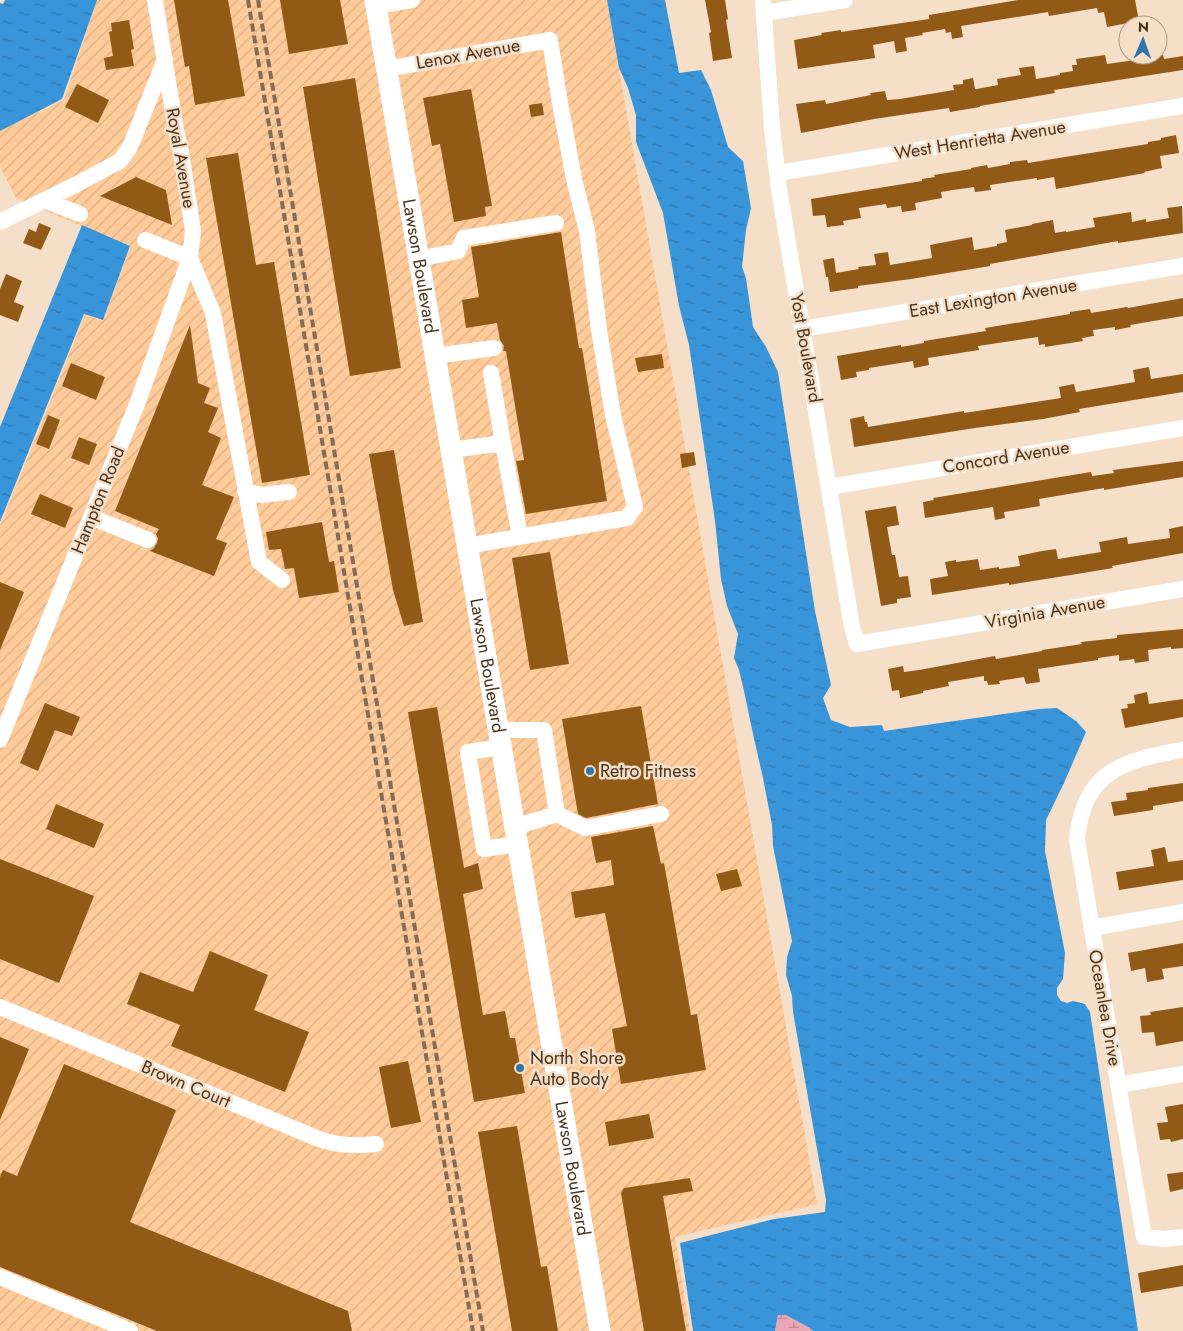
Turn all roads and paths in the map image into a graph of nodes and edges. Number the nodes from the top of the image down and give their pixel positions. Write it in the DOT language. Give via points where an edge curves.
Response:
graph roads {
  1 [pos="155,0"];
  2 [pos="412,0"];
  3 [pos="845,0"];
  4 [pos="375,3"];
  5 [pos="763,7"];
  6 [pos="165,60"];
  7 [pos="386,69"];
  8 [pos="1183,106"];
  9 [pos="778,173"];
  10 [pos="44,200"];
  11 [pos="80,214"];
  12 [pos="0,222"];
  13 [pos="556,223"];
  14 [pos="145,240"];
  15 [pos="190,258"];
  16 [pos="419,259"];
  17 [pos="1183,266"];
  18 [pos="802,329"];
  19 [pos="494,348"];
  20 [pos="435,356"];
  21 [pos="491,373"];
  22 [pos="1183,428"];
  23 [pos="503,443"];
  24 [pos="451,450"];
  25 [pos="829,487"];
  26 [pos="245,491"];
  27 [pos="289,492"];
  28 [pos="91,517"];
  29 [pos="520,537"];
  30 [pos="148,540"];
  31 [pos="467,546"];
  32 [pos="282,580"];
  33 [pos="1183,589"];
  34 [pos="906,635"];
  35 [pos="499,738"];
  36 [pos="0,740"];
  37 [pos="1183,750"];
  38 [pos="558,814"];
  39 [pos="661,814"];
  40 [pos="516,835"];
  41 [pos="1183,912"];
  42 [pos="1091,928"];
  43 [pos="0,1007"];
  44 [pos="1183,1074"];
  45 [pos="1118,1085"];
  46 [pos="376,1144"];
  47 [pos="1183,1237"];
  48 [pos="0,1277"];
  49 [pos="124,1330"];
  50 [pos="600,1331"];
  1 -- 6 [label="street, Royal Avenue"];
  2 -- 4 [label="street"];
  3 -- 5 [label="street"];
  4 -- 7 [label="main road, Lawson Boulevard"];
  5 -- 9 [label="street, Yost Boulevard"];
  6 -- 10 [label="street" via="130,147 120,161"];
  6 -- 15 [label="street, Royal Avenue" via="193,231"];
  7 -- 16 [label="main road, Lawson Boulevard"];
  7 -- 29 [label="street, Lenox Avenue" via="550,40 587,231 613,415 635,507 627,518"];
  8 -- 9 [label="street, West Henrietta Avenue"];
  9 -- 18 [label="street, Yost Boulevard"];
  10 -- 11 [label="street"];
  10 -- 12 [label="street"];
  13 -- 16 [label="street" via="464,238 458,251"];
  14 -- 15 [label="street"];
  15 -- 26 [label="street, Royal Avenue" via="213,313"];
  15 -- 28 [label="street, Hampton Road" via="137,404"];
  16 -- 20 [label="main road, Lawson Boulevard"];
  17 -- 18 [label="street, East Lexington Avenue"];
  18 -- 25 [label="street, Yost Boulevard"];
  19 -- 20 [label="street"];
  20 -- 24 [label="main road, Lawson Boulevard"];
  21 -- 23 [label="street"];
  22 -- 25 [label="street, Concord Avenue"];
  23 -- 24 [label="street"];
  23 -- 29 [label="street"];
  24 -- 31 [label="main road, Lawson Boulevard"];
  25 -- 34 [label="street, Yost Boulevard" via="857,644"];
  26 -- 27 [label="street" via="261,495"];
  26 -- 32 [label="street, Royal Avenue" via="259,562"];
  28 -- 30 [label="street"];
  28 -- 36 [label="street, Hampton Road"];
  29 -- 31 [label="street"];
  31 -- 35 [label="main road, Lawson Boulevard"];
  33 -- 34 [label="street, Virginia Avenue"];
  35 -- 38 [label="street" via="544,730"];
  35 -- 40 [label="main road, Lawson Boulevard"];
  35 -- 40 [label="street" via="468,752 484,849"];
  37 -- 42 [label="street, Oceanlea Drive" via="1125,764 1094,787 1083,807 1077,840"];
  38 -- 39 [label="street" via="585,828"];
  38 -- 40 [label="street"];
  40 -- 50 [label="main road, Lawson Boulevard"];
  41 -- 42 [label="street"];
  42 -- 45 [label="street, Oceanlea Drive"];
  43 -- 46 [label="street, Brown Court" via="319,1140 353,1146"];
  44 -- 45 [label="street"];
  45 -- 47 [label="street, Oceanlea Drive" via="1144,1237"];
  48 -- 49 [label="street"];
}
